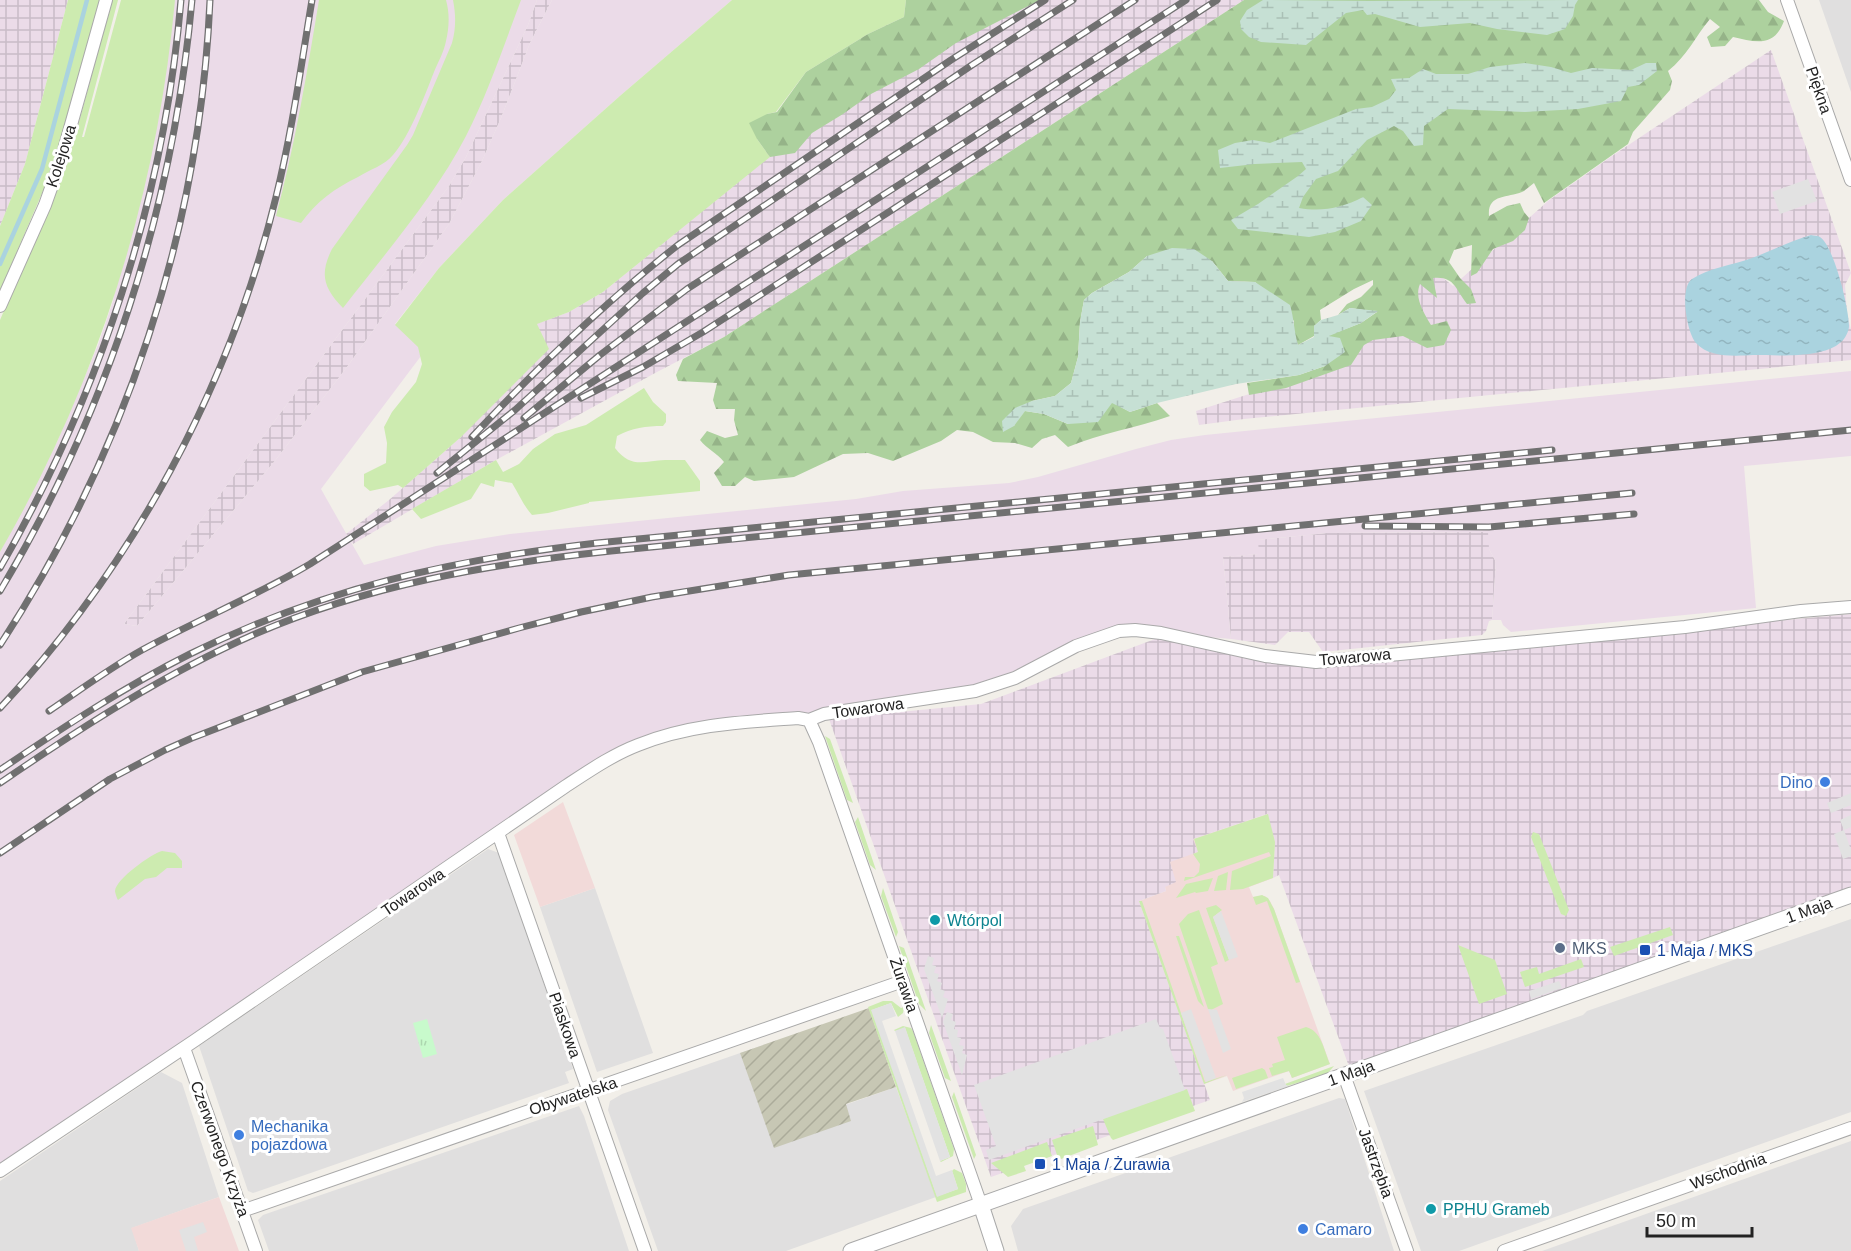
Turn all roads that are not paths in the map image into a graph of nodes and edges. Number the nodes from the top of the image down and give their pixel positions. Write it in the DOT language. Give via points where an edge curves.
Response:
graph roads {
  1 [pos="106,0"];
  2 [pos="1787,0"];
  3 [pos="1851,180"];
  4 [pos="0,306"];
  5 [pos="1851,607"];
  6 [pos="809,720"];
  7 [pos="498,833"];
  8 [pos="1851,895"];
  9 [pos="903,981"];
  10 [pos="184,1048"];
  11 [pos="1344,1075"];
  12 [pos="588,1091"];
  13 [pos="1851,1128"];
  14 [pos="0,1171"];
  15 [pos="981,1205"];
  16 [pos="242,1211"];
  17 [pos="256,1251"];
  18 [pos="645,1251"];
  19 [pos="851,1251"];
  20 [pos="996,1251"];
  21 [pos="1407,1251"];
  22 [pos="1504,1251"];
  1 -- 4 [label="street, Kolejowa" via="62,157"];
  2 -- 3 [label="street, Piękna"];
  5 -- 6 [label="street, Towarowa" via="1316,662 1265,656 1161,633 1119,631 1076,646 1015,678 975,691 824,714"];
  6 -- 7 [label="street, Towarowa" via="691,728 637,745 566,786"];
  6 -- 9 [label="street, Żurawia"];
  7 -- 10 [label="street, Towarowa"];
  7 -- 12 [label="street, Piaskowa"];
  8 -- 11 [label="street, 1 Maja"];
  9 -- 12 [label="street, Obywatelska"];
  9 -- 15 [label="street, Żurawia"];
  10 -- 14 [label="street, Towarowa"];
  10 -- 16 [label="street, Czerwonego Krzyża"];
  11 -- 15 [label="street, 1 Maja"];
  11 -- 21 [label="street, Jastrzębia"];
  12 -- 16 [label="street, Obywatelska"];
  12 -- 18 [label="street, Piaskowa"];
  13 -- 22 [label="street, Wschodnia"];
  15 -- 19 [label="street, 1 Maja"];
  15 -- 20 [label="street, Żurawia"];
  16 -- 17 [label="street, Czerwonego Krzyża"];
}
